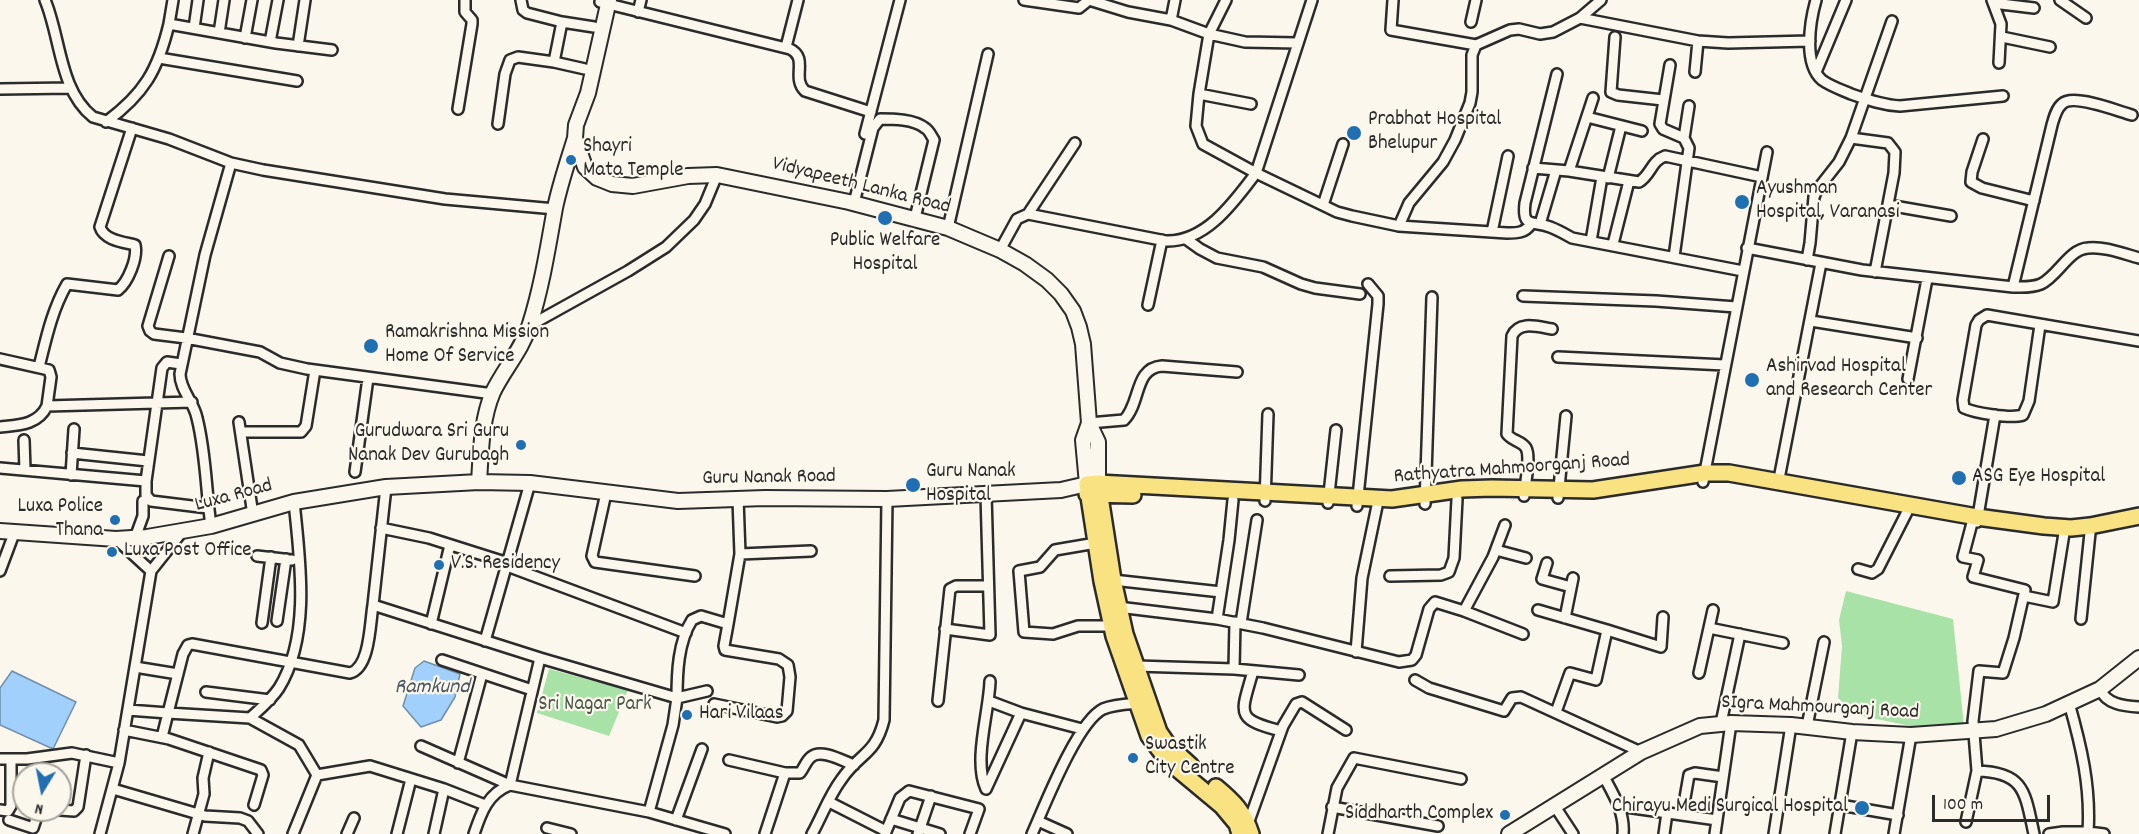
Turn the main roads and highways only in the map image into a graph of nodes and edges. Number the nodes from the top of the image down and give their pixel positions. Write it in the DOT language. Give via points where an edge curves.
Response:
graph roads {
  1 [pos="1778,485"];
  2 [pos="1093,489"];
  3 [pos="1524,492"];
  4 [pos="1265,496"];
  5 [pos="1425,499"];
  6 [pos="1358,502"];
  7 [pos="2139,516"];
  8 [pos="1975,522"];
  9 [pos="2139,523"];
  10 [pos="2064,531"];
  11 [pos="1142,703"];
  12 [pos="1246,831"];
  1 -- 3 [label="main road, Rathyatra Mahmoorganj Road" via="1704,478 1613,495"];
  1 -- 8 [label="main road, Rathyatra Mahmoorganj Road"];
  1 -- 8 [label="main road, Rathyatra Mahmoorganj Road"];
  2 -- 4 [label="main road, Rathyatra Mahmoorganj Road" via="1144,487"];
  2 -- 4 [label="main road, Rathyatra Mahmoorganj Road" via="1233,500"];
  2 -- 11 [label="main road, Vidyapeeth Lanka Road"];
  2 -- 11 [label="main road, Vidyapeeth Lanka Road" via="1096,543 1111,626"];
  3 -- 5 [label="main road, Rathyatra Mahmoorganj Road"];
  3 -- 5 [label="main road, Rathyatra Mahmoorganj Road" via="1462,489"];
  4 -- 6 [label="main road, Rathyatra Mahmoorganj Road"];
  5 -- 6 [label="main road, Rathyatra Mahmoorganj Road"];
  5 -- 6 [label="main road, Rathyatra Mahmoorganj Road" via="1377,506"];
  7 -- 10 [label="main road, Rathyatra Mahmoorganj Road"];
  8 -- 10 [label="main road, Rathyatra Mahmoorganj Road" via="2045,535"];
  9 -- 10 [label="main road, Rathyatra Mahmoorganj Road" via="2090,533"];
  11 -- 12 [label="main road, Vidyapeeth Lanka Road" via="1168,745 1242,812"];
}
